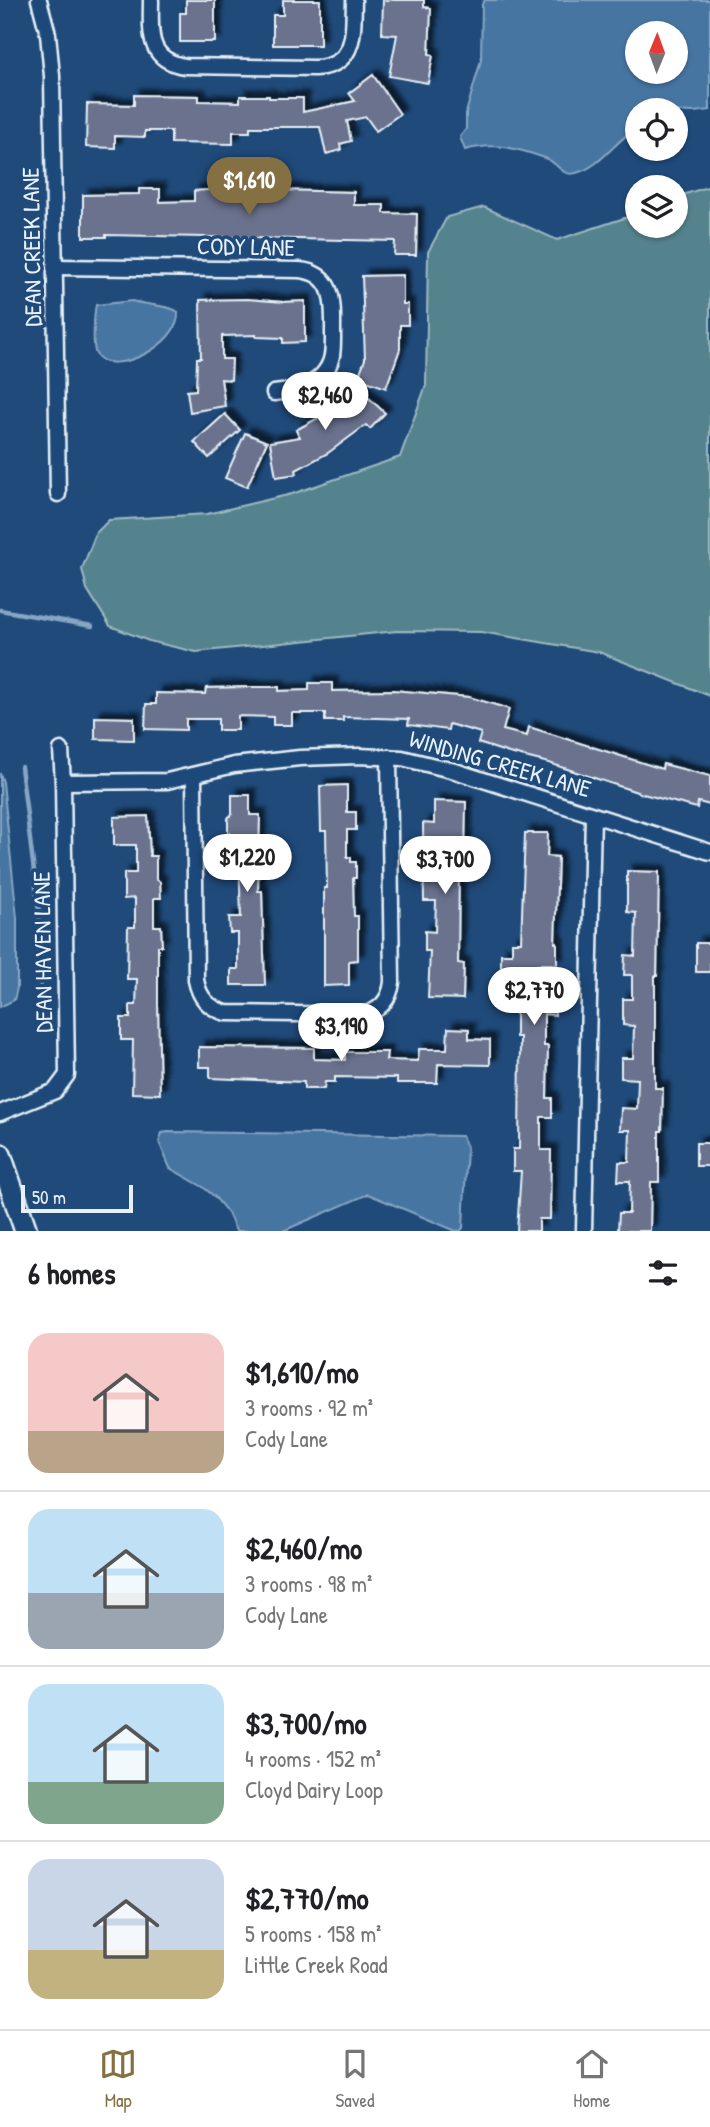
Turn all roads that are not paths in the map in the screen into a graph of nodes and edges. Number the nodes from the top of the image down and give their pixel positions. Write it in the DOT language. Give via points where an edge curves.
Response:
graph roads {
  1 [pos="39,0"];
  2 [pos="151,0"];
  3 [pos="354,0"];
  4 [pos="54,267"];
  5 [pos="274,393"];
  6 [pos="58,494"];
  7 [pos="61,750"];
  8 [pos="389,757"];
  9 [pos="194,776"];
  10 [pos="64,782"];
  11 [pos="593,815"];
  12 [pos="710,852"];
  13 [pos="0,1113"];
  14 [pos="0,1155"];
  15 [pos="26,1231"];
  16 [pos="584,1231"];
  1 -- 4 [label="street, DEAN CREEK LANE" via="52,76"];
  2 -- 3 [label="street" via="153,44 171,62 315,68 336,63 349,49"];
  4 -- 5 [label="street, CODY LANE" via="313,273 332,298 331,360 309,385"];
  4 -- 6 [label="street, DEAN CREEK LANE"];
  7 -- 10 [label="street, DEAN HAVEN LANE"];
  8 -- 9 [label="street, WINDING CREEK LANE" via="252,762"];
  8 -- 9 [label="street" via="392,982 382,1006 361,1015 226,1013 201,997 196,980"];
  8 -- 11 [label="street, WINDING CREEK LANE" via="435,765"];
  9 -- 10 [label="street, WINDING CREEK LANE" via="167,781"];
  10 -- 13 [label="street, DEAN HAVEN LANE" via="67,1075 47,1096"];
  11 -- 12 [label="street, WINDING CREEK LANE"];
  11 -- 16 [label="street"];
  14 -- 15 [label="street"];
}
